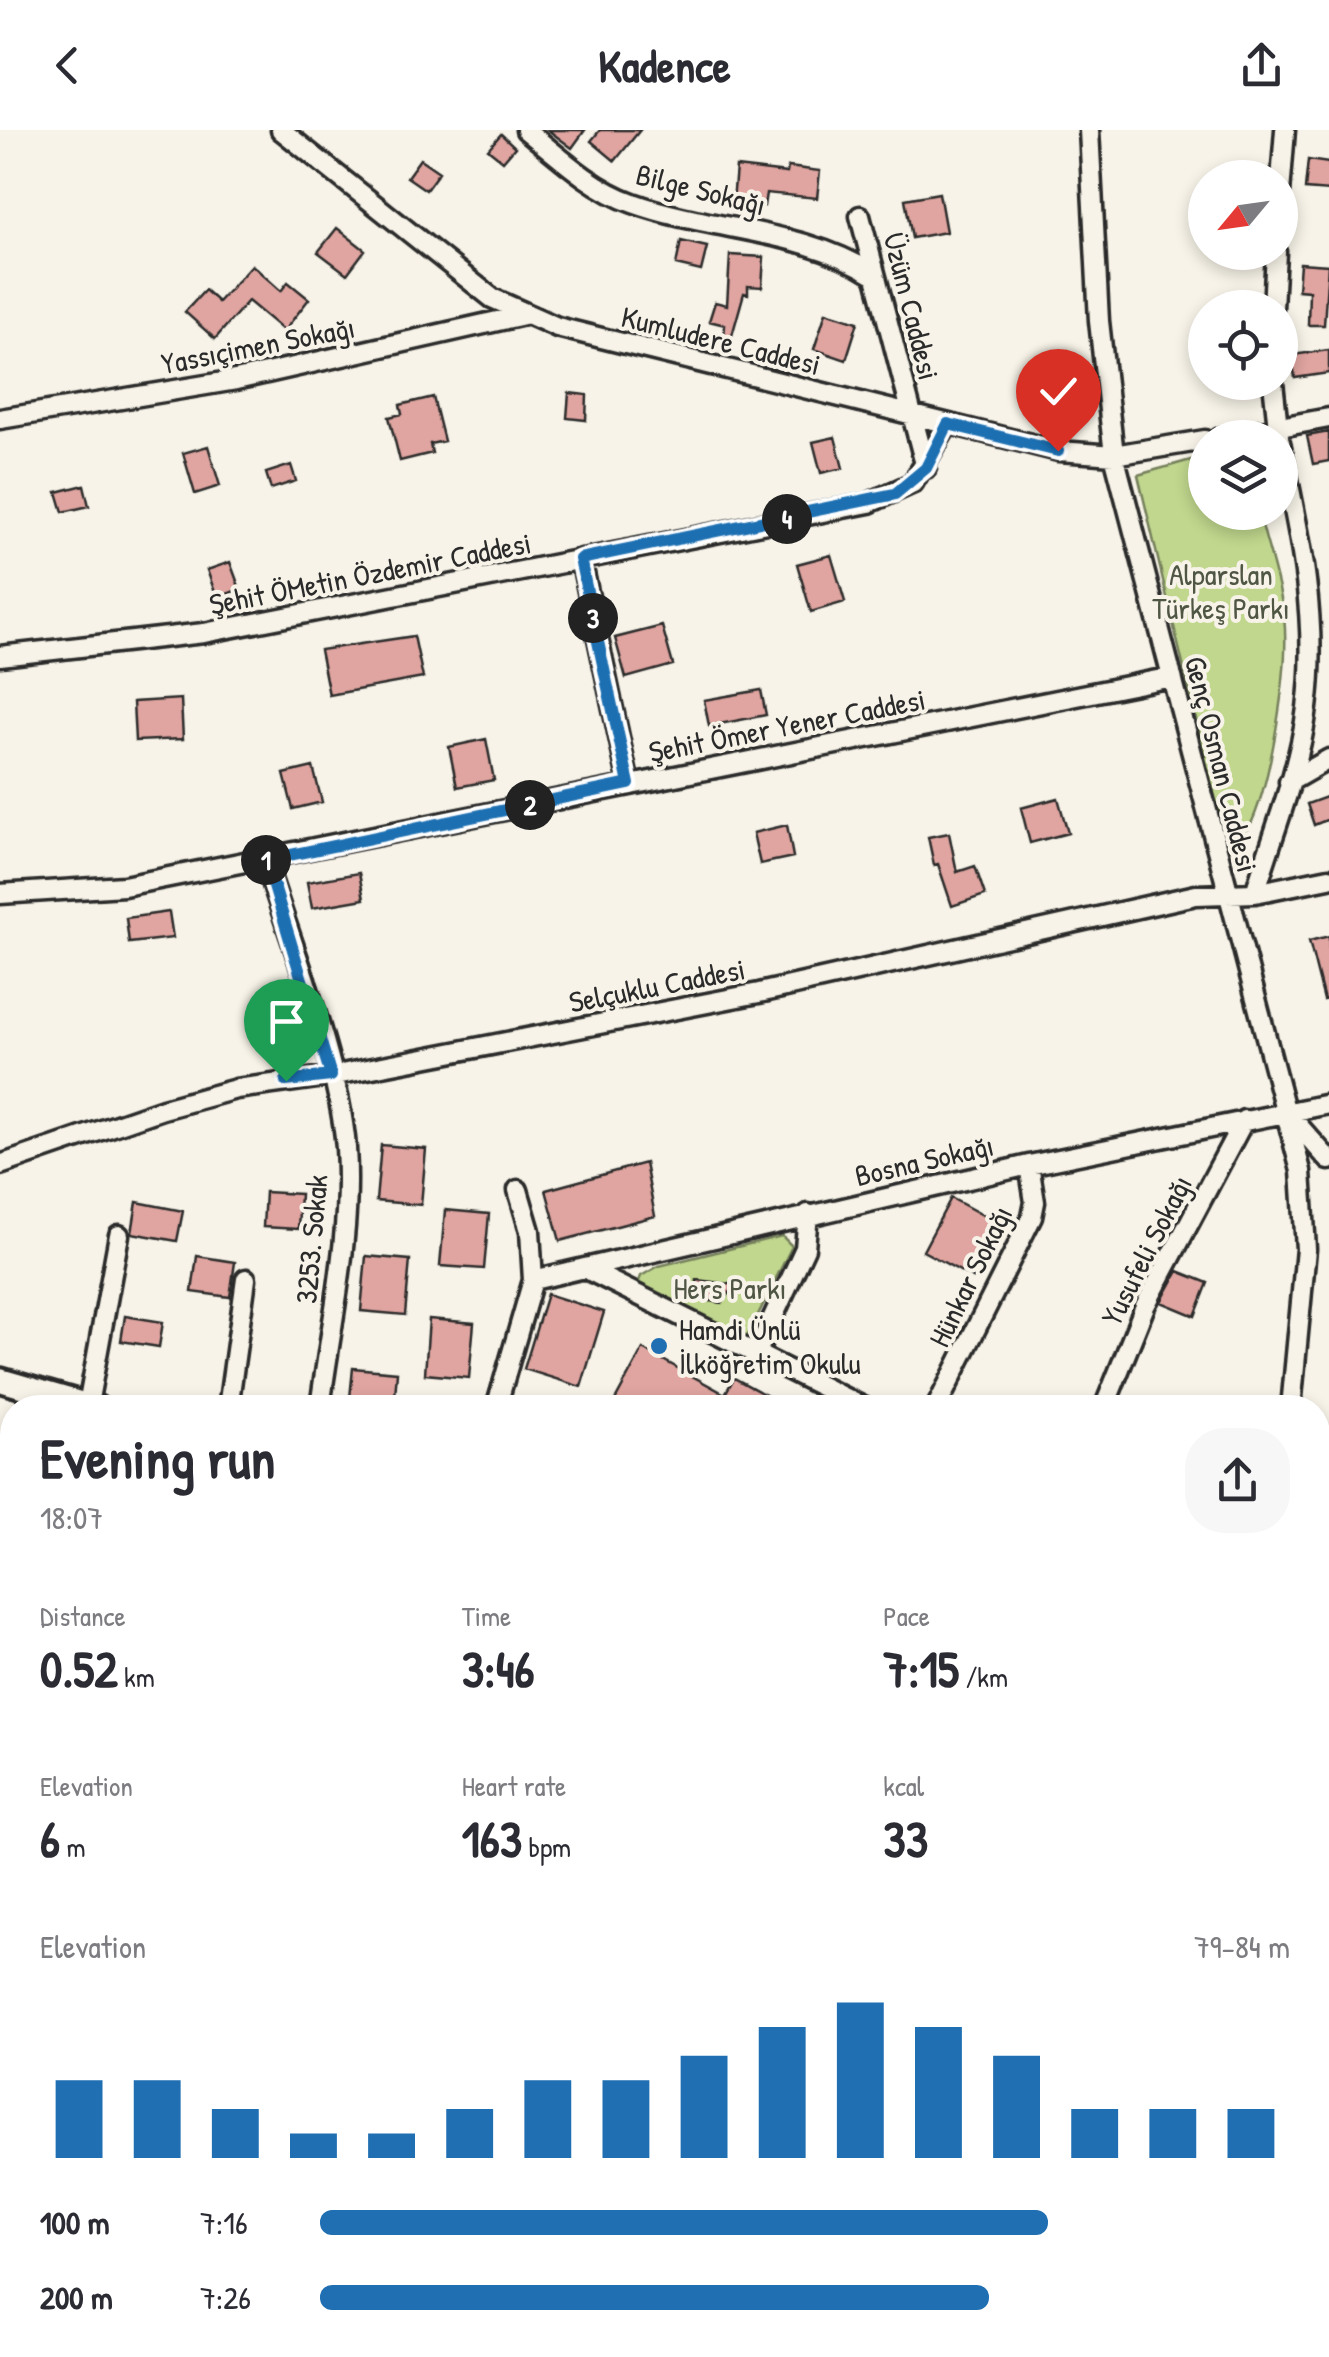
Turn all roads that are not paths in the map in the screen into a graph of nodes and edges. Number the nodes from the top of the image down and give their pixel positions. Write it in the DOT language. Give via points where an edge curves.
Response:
graph roads {
  1 [pos="281,130"];
  2 [pos="526,130"];
  3 [pos="1089,130"];
  4 [pos="1285,130"];
  5 [pos="1283,160"];
  6 [pos="860,216"];
  7 [pos="875,274"];
  8 [pos="524,315"];
  9 [pos="912,416"];
  10 [pos="0,418"];
  11 [pos="1329,418"];
  12 [pos="948,424"];
  13 [pos="1298,429"];
  14 [pos="1188,443"];
  15 [pos="1114,456"];
  16 [pos="926,468"];
  17 [pos="1298,526"];
  18 [pos="580,559"];
  19 [pos="0,656"];
  20 [pos="1172,677"];
  21 [pos="1329,760"];
  22 [pos="1289,782"];
  23 [pos="629,784"];
  24 [pos="266,860"];
  25 [pos="1329,878"];
  26 [pos="1226,893"];
  27 [pos="1255,893"];
  28 [pos="0,894"];
  29 [pos="331,1076"];
  30 [pos="1329,1104"];
  31 [pos="1286,1111"];
  32 [pos="1244,1120"];
  33 [pos="1329,1160"];
  34 [pos="0,1165"];
  35 [pos="1029,1165"];
  36 [pos="518,1190"];
  37 [pos="808,1214"];
  38 [pos="119,1236"];
  39 [pos="584,1268"];
  40 [pos="246,1279"];
  41 [pos="533,1280"];
  42 [pos="756,1354"];
  43 [pos="0,1380"];
  44 [pos="54,1395"];
  45 [pos="95,1395"];
  46 [pos="230,1395"];
  47 [pos="321,1395"];
  48 [pos="500,1395"];
  49 [pos="838,1395"];
  50 [pos="943,1395"];
  51 [pos="1109,1395"];
  52 [pos="1292,1395"];
  1 -- 8 [label="street, Kumludere Caddesi" via="492,298"];
  2 -- 7 [label="street, Bilge Sokağı" via="613,195 681,217 815,244"];
  3 -- 15 [label="street, Genç Osman Caddesi"];
  4 -- 5 [label="street"];
  6 -- 7 [label="street, Üzüm Caddesi"];
  7 -- 9 [label="street, Üzüm Caddesi"];
  8 -- 9 [label="street, Kumludere Caddesi"];
  8 -- 10 [label="street, Yassıçimen Sokağı" via="236,380"];
  9 -- 12 [label="street, Kumludere Caddesi"];
  9 -- 16 [label="street, Üzüm Caddesi"];
  11 -- 13 [label="street"];
  12 -- 15 [label="street, Kumludere Caddesi" via="1058,451"];
  12 -- 16 [label="street, Şehit ÖMetin Özdemir Caddesi"];
  14 -- 15 [label="street, Kumludere Caddesi"];
  15 -- 20 [label="street, Genç Osman Caddesi"];
  16 -- 18 [label="street, Şehit ÖMetin Özdemir Caddesi" via="913,483 869,503"];
  17 -- 22 [label="street" via="1310,611 1307,709"];
  18 -- 19 [label="street, Şehit ÖMetin Özdemir Caddesi" via="204,634"];
  18 -- 23 [label="street"];
  20 -- 23 [label="street, Şehit Ömer Yener Caddesi"];
  20 -- 26 [label="street, Genç Osman Caddesi"];
  21 -- 22 [label="street"];
  22 -- 27 [label="street"];
  23 -- 24 [label="street, Şehit Ömer Yener Caddesi"];
  24 -- 28 [label="street, Şehit Ömer Yener Caddesi" via="124,886"];
  24 -- 29 [label="street, 3253. Sokak"];
  25 -- 27 [label="street, Selçuklu Caddesi"];
  26 -- 27 [label="street, Selçuklu Caddesi"];
  26 -- 29 [label="street, Selçuklu Caddesi"];
  26 -- 31 [label="street, Genç Osman Caddesi"];
  29 -- 34 [label="street, Selçuklu Caddesi" via="163,1109"];
  29 -- 47 [label="street, 3253. Sokak" via="346,1181"];
  30 -- 31 [label="street, Bosna Sokağı"];
  31 -- 32 [label="street, Bosna Sokağı"];
  31 -- 33 [label="street"];
  31 -- 52 [label="street, Genç Osman Caddesi" via="1306,1204"];
  32 -- 35 [label="street, Bosna Sokağı"];
  32 -- 51 [label="street, Yusufeli Sokağı" via="1145,1306"];
  35 -- 37 [label="street, Bosna Sokağı"];
  35 -- 50 [label="street, Hünkar Sokağı" via="1032,1217"];
  36 -- 41 [label="street" via="530,1231"];
  37 -- 39 [label="street, Bosna Sokağı"];
  37 -- 42 [label="street" via="805,1248"];
  38 -- 45 [label="street"];
  39 -- 41 [label="street, Bosna Sokağı"];
  39 -- 42 [label="street"];
  40 -- 46 [label="street"];
  41 -- 48 [label="street"];
  42 -- 49 [label="street"];
  43 -- 44 [label="main road"];
}
